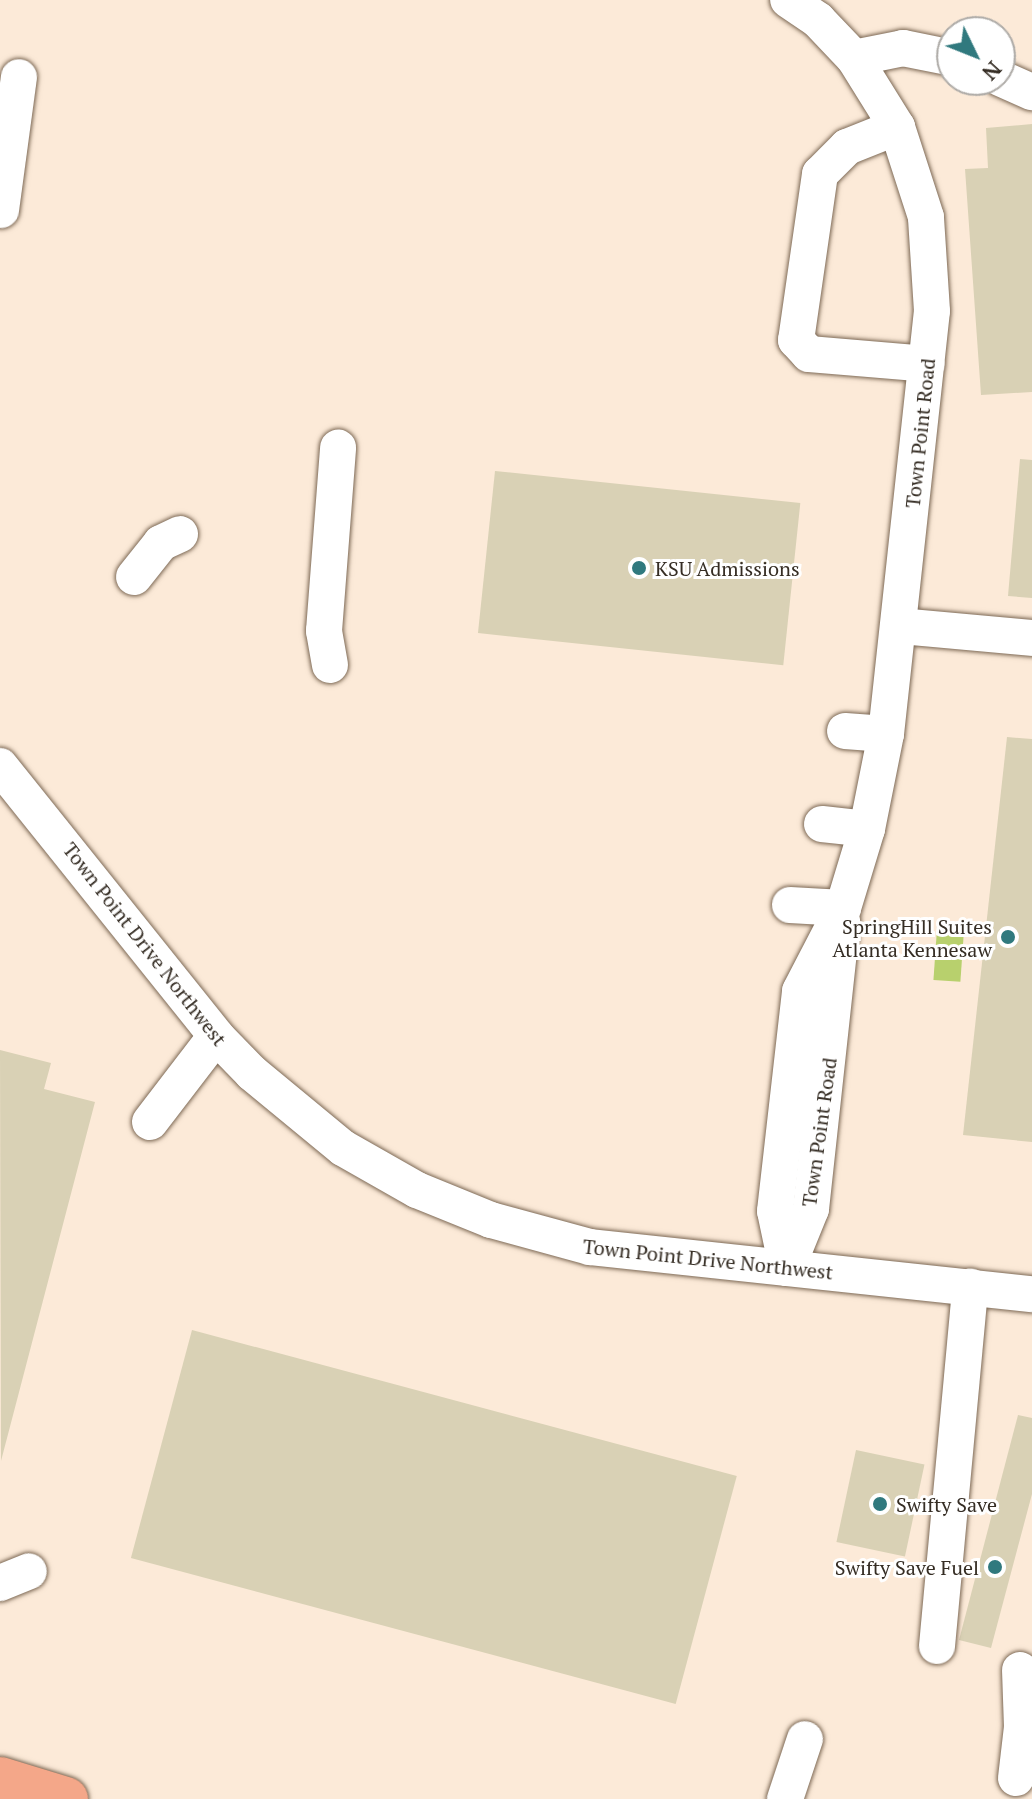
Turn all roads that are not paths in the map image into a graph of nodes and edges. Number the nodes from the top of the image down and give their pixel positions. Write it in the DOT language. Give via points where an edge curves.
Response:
graph roads {
  1 [pos="788,0"];
  2 [pos="936,55"];
  3 [pos="854,58"];
  4 [pos="19,77"];
  5 [pos="897,127"];
  6 [pos="2,160"];
  7 [pos="1,210"];
  8 [pos="927,364"];
  9 [pos="338,448"];
  10 [pos="180,534"];
  11 [pos="134,577"];
  12 [pos="900,626"];
  13 [pos="1032,638"];
  14 [pos="330,665"];
  15 [pos="845,731"];
  16 [pos="886,734"];
  17 [pos="0,766"];
  18 [pos="822,824"];
  19 [pos="867,829"];
  20 [pos="790,905"];
  21 [pos="843,908"];
  22 [pos="216,1036"];
  23 [pos="150,1122"];
  24 [pos="787,1268"];
  25 [pos="970,1287"];
  26 [pos="1032,1294"];
  27 [pos="937,1646"];
  28 [pos="1020,1670"];
  29 [pos="1027,1728"];
  30 [pos="805,1739"];
  31 [pos="1016,1778"];
  32 [pos="0,1779"];
  33 [pos="63,1798"];
  34 [pos="785,1799"];
  1 -- 3 [label="street, Town Point Road" via="818,20"];
  2 -- 3 [label="street" via="903,48"];
  3 -- 5 [label="street, Town Point Road"];
  4 -- 6 [label="street"];
  5 -- 8 [label="street, Town Point Road" via="926,217 932,311"];
  5 -- 8 [label="street" via="847,147 820,174 796,340 809,354"];
  6 -- 7 [label="street"];
  8 -- 12 [label="street, Town Point Road"];
  9 -- 14 [label="street" via="324,631"];
  10 -- 11 [label="street" via="161,543"];
  12 -- 13 [label="street"];
  12 -- 16 [label="street, Town Point Road"];
  15 -- 16 [label="street"];
  16 -- 19 [label="street, Town Point Road"];
  17 -- 22 [label="street, Town Point Drive Northwest"];
  18 -- 19 [label="street"];
  19 -- 21 [label="street, Town Point Road"];
  20 -- 21 [label="street"];
  21 -- 24 [label="street, Town Point Road" via="811,1209"];
  22 -- 23 [label="street"];
  22 -- 24 [label="street, Town Point Drive Northwest" via="294,1111 343,1148 441,1201 590,1247"];
  24 -- 25 [label="street, Town Point Drive Northwest"];
  25 -- 26 [label="street, Town Point Drive Northwest"];
  25 -- 27 [label="street"];
  28 -- 29 [label="street"];
  29 -- 31 [label="street"];
  30 -- 34 [label="street"];
  32 -- 33 [label="main road"];
}
